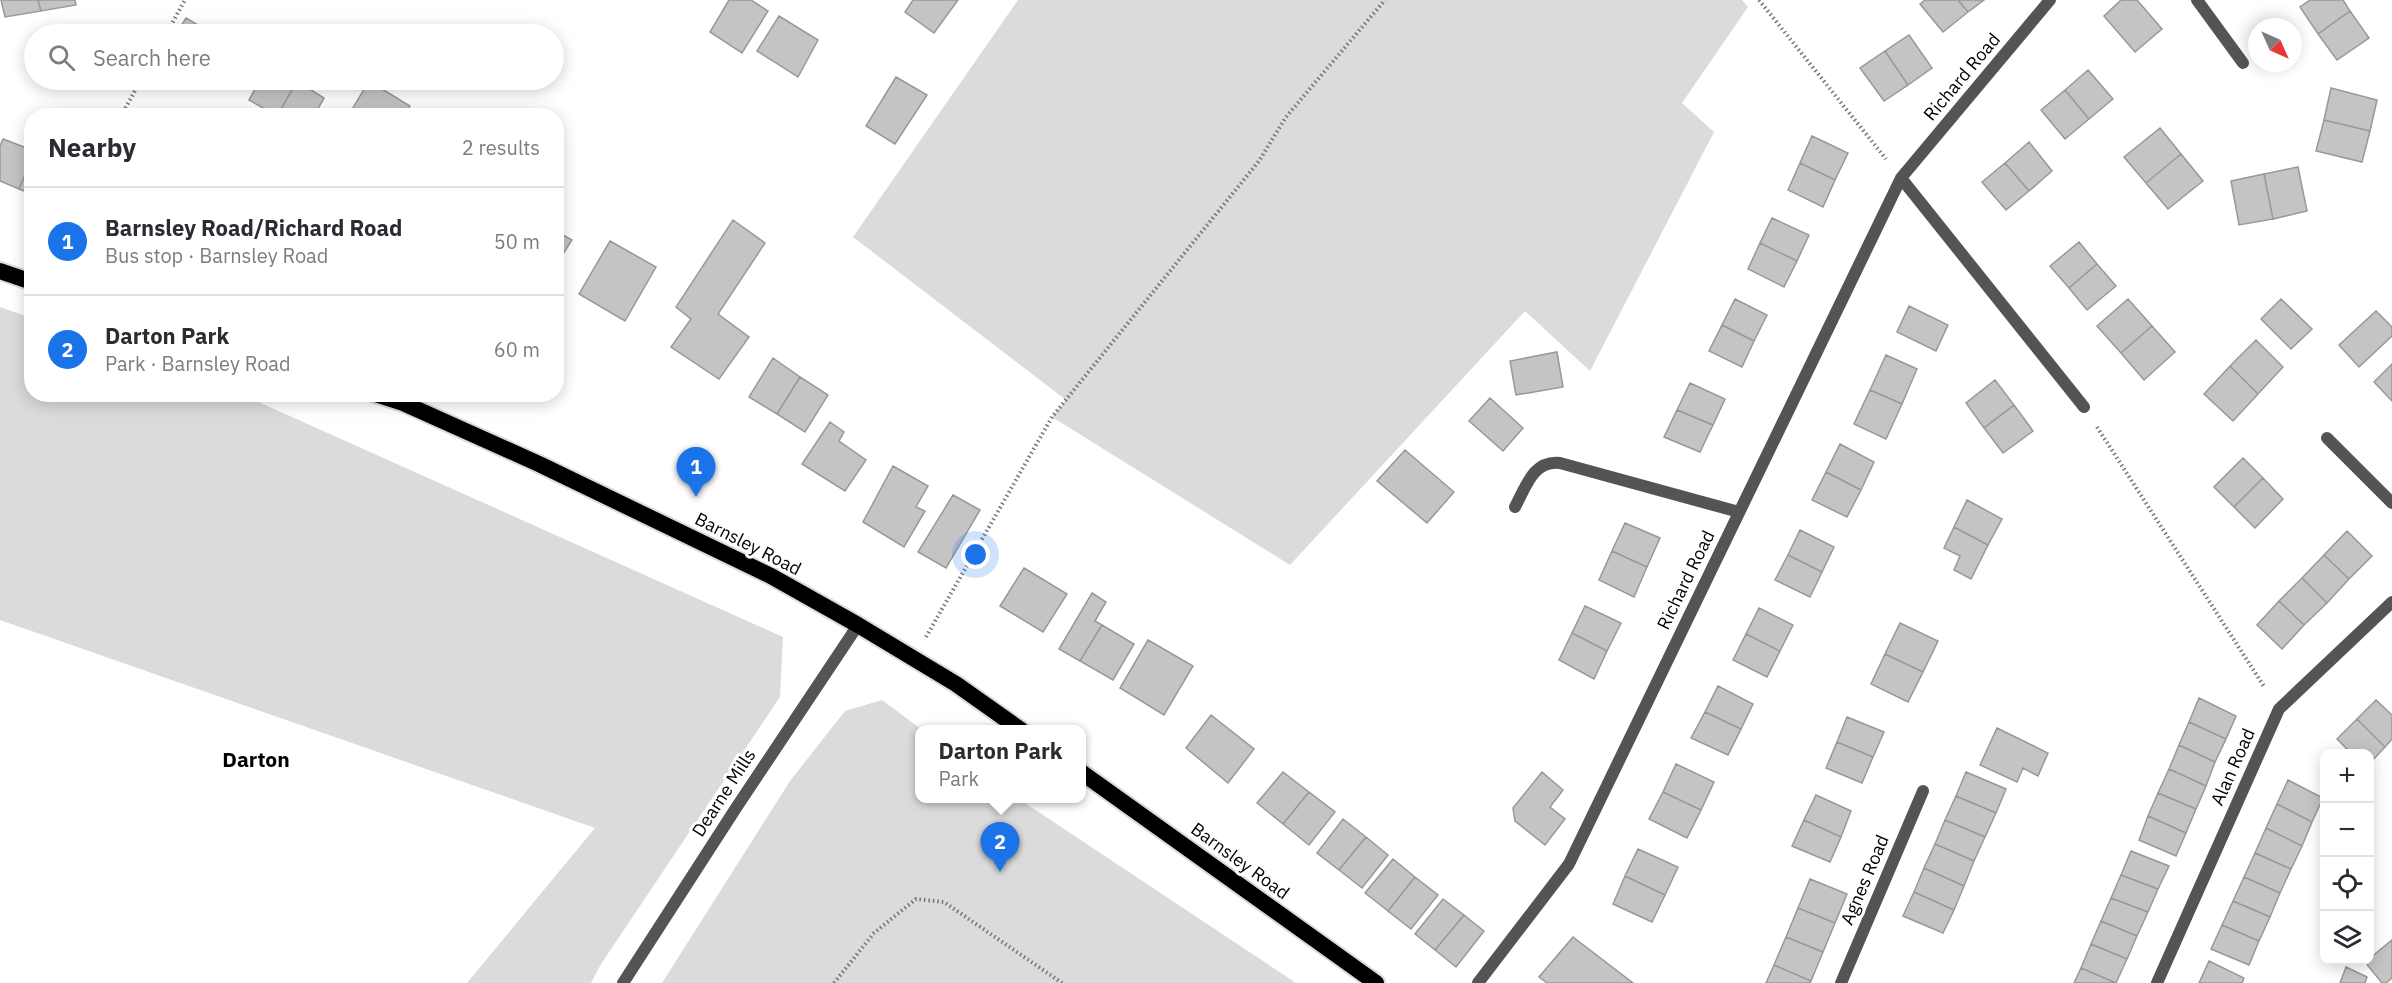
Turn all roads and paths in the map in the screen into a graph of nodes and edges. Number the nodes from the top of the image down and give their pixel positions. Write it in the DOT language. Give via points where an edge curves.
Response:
graph roads {
  1 [pos="185,0"];
  2 [pos="1385,0"];
  3 [pos="1759,0"];
  4 [pos="2050,0"];
  5 [pos="2197,0"];
  6 [pos="172,24"];
  7 [pos="2243,63"];
  8 [pos="135,90"];
  9 [pos="125,108"];
  10 [pos="1901,178"];
  11 [pos="0,271"];
  12 [pos="24,279"];
  13 [pos="397,402"];
  14 [pos="2084,407"];
  15 [pos="2326,438"];
  16 [pos="2392,503"];
  17 [pos="1515,507"];
  18 [pos="1739,512"];
  19 [pos="2392,602"];
  20 [pos="858,625"];
  21 [pos="913,658"];
  22 [pos="2278,709"];
  23 [pos="1015,725"];
  24 [pos="1086,776"];
  25 [pos="1923,791"];
  26 [pos="623,983"];
  27 [pos="834,983"];
  28 [pos="1062,983"];
  29 [pos="1376,983"];
  30 [pos="1478,983"];
  31 [pos="1841,983"];
  32 [pos="2157,983"];
  1 -- 6 [label="path"];
  2 -- 21 [label="path" via="1286,117 1259,161 1052,417"];
  3 -- 10 [label="path"];
  4 -- 10 [label="street, Richard Road"];
  5 -- 7 [label="street"];
  8 -- 9 [label="path"];
  10 -- 14 [label="street"];
  10 -- 18 [label="street, Richard Road"];
  11 -- 12 [label="highway"];
  13 -- 20 [label="highway, Barnsley Road" via="539,464 771,576"];
  14 -- 22 [label="path"];
  15 -- 16 [label="street"];
  17 -- 18 [label="street" via="1537,468 1548,462"];
  18 -- 30 [label="street, Richard Road" via="1569,864"];
  19 -- 22 [label="street, Alan Road"];
  20 -- 21 [label="highway, Barnsley Road"];
  20 -- 26 [label="street, Dearne Mills"];
  21 -- 23 [label="highway, Barnsley Road"];
  22 -- 32 [label="street, Alan Road"];
  24 -- 29 [label="highway, Barnsley Road"];
  25 -- 31 [label="street, Agnes Road"];
  27 -- 28 [label="path" via="874,933 916,898 944,902"];
}
